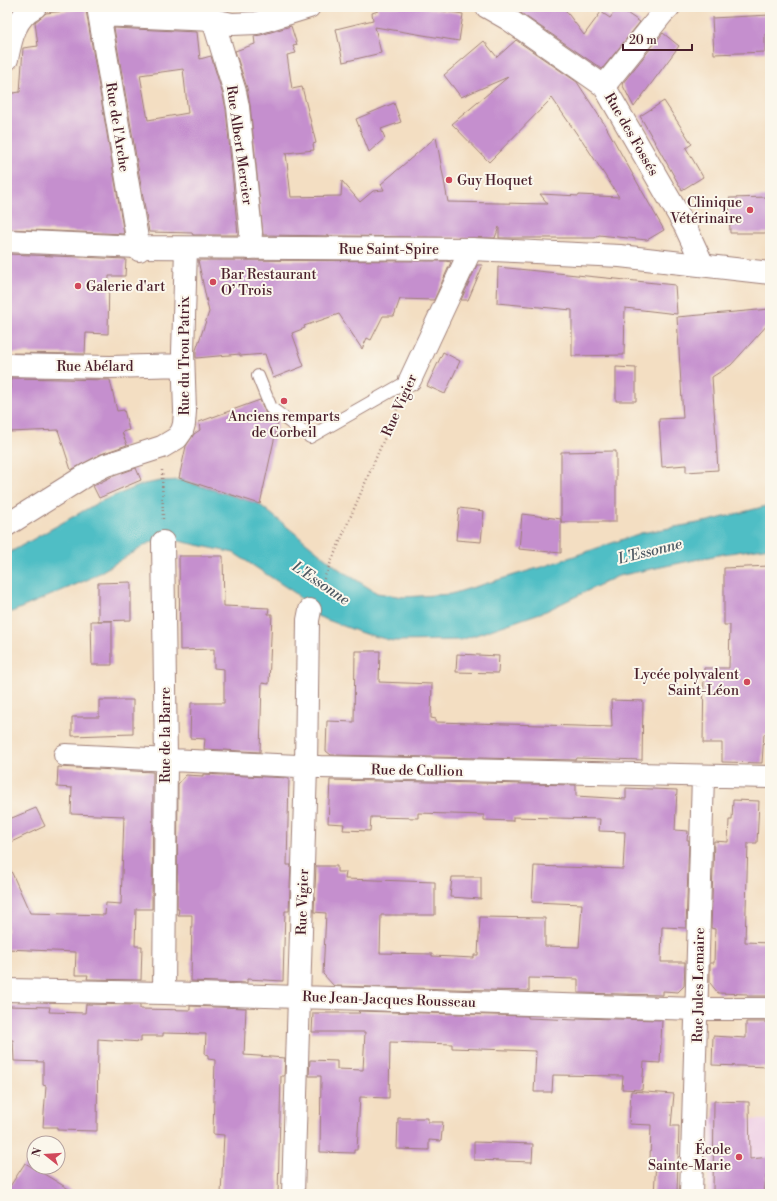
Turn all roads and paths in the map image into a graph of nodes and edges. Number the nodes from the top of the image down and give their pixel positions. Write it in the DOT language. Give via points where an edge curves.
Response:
graph roads {
  1 [pos="35,7"];
  2 [pos="309,7"];
  3 [pos="487,7"];
  4 [pos="670,7"];
  5 [pos="99,11"];
  6 [pos="213,20"];
  7 [pos="7,59"];
  8 [pos="604,86"];
  9 [pos="7,241"];
  10 [pos="186,248"];
  11 [pos="250,248"];
  12 [pos="138,249"];
  13 [pos="471,249"];
  14 [pos="704,265"];
  15 [pos="770,273"];
  16 [pos="7,365"];
  17 [pos="183,365"];
  18 [pos="258,376"];
  19 [pos="410,380"];
  20 [pos="162,478"];
  21 [pos="7,526"];
  22 [pos="163,542"];
  23 [pos="310,610"];
  24 [pos="65,755"];
  25 [pos="166,759"];
  26 [pos="306,767"];
  27 [pos="703,776"];
  28 [pos="770,777"];
  29 [pos="7,990"];
  30 [pos="164,992"];
  31 [pos="300,997"];
  32 [pos="697,1008"];
  33 [pos="770,1009"];
  34 [pos="293,1194"];
  35 [pos="692,1194"];
  1 -- 7 [label="street" via="19,20 11,38"];
  2 -- 6 [label="street" via="257,23 232,24"];
  3 -- 8 [label="street, Rue des Fossés"];
  4 -- 8 [label="street"];
  5 -- 6 [label="street"];
  5 -- 12 [label="street, Rue de l'Arche"];
  6 -- 11 [label="street, Rue Albert Mercier" via="238,107 251,232"];
  8 -- 14 [label="street, Rue des Fossés" via="685,226"];
  9 -- 12 [label="street, Rue Saint-Spire"];
  10 -- 11 [label="street, Rue Saint-Spire"];
  10 -- 12 [label="street, Rue Saint-Spire"];
  10 -- 17 [label="street, Rue du Trou Patrix"];
  11 -- 13 [label="street, Rue Saint-Spire"];
  13 -- 14 [label="street, Rue Saint-Spire" via="620,256"];
  13 -- 19 [label="street, Rue Vigier"];
  14 -- 15 [label="street, Rue Saint-Spire"];
  16 -- 17 [label="street, Rue Abélard"];
  17 -- 21 [label="street, Rue du Trou Patrix" via="190,396 182,431 177,438 162,447 106,464"];
  18 -- 19 [label="lane" via="271,408 310,437"];
  19 -- 23 [label="path, Rue Vigier"];
  20 -- 22 [label="path"];
  22 -- 25 [label="street, Rue de la Barre"];
  23 -- 26 [label="street, Rue Vigier"];
  24 -- 25 [label="street, Rue de Cullion"];
  25 -- 26 [label="street, Rue de Cullion" via="180,762"];
  25 -- 30 [label="street, Rue de la Barre"];
  26 -- 27 [label="street, Rue de Cullion"];
  26 -- 31 [label="street, Rue Vigier"];
  27 -- 28 [label="street, Rue de Cullion"];
  27 -- 32 [label="street, Rue Jules Lemaire"];
  29 -- 30 [label="street, Rue Jean-Jacques Rousseau"];
  30 -- 31 [label="street, Rue Jean-Jacques Rousseau"];
  31 -- 32 [label="street, Rue Jean-Jacques Rousseau"];
  31 -- 34 [label="street, Rue Vigier"];
  32 -- 33 [label="street, Rue Jean-Jacques Rousseau"];
  32 -- 35 [label="street, Rue Jules Lemaire"];
}
